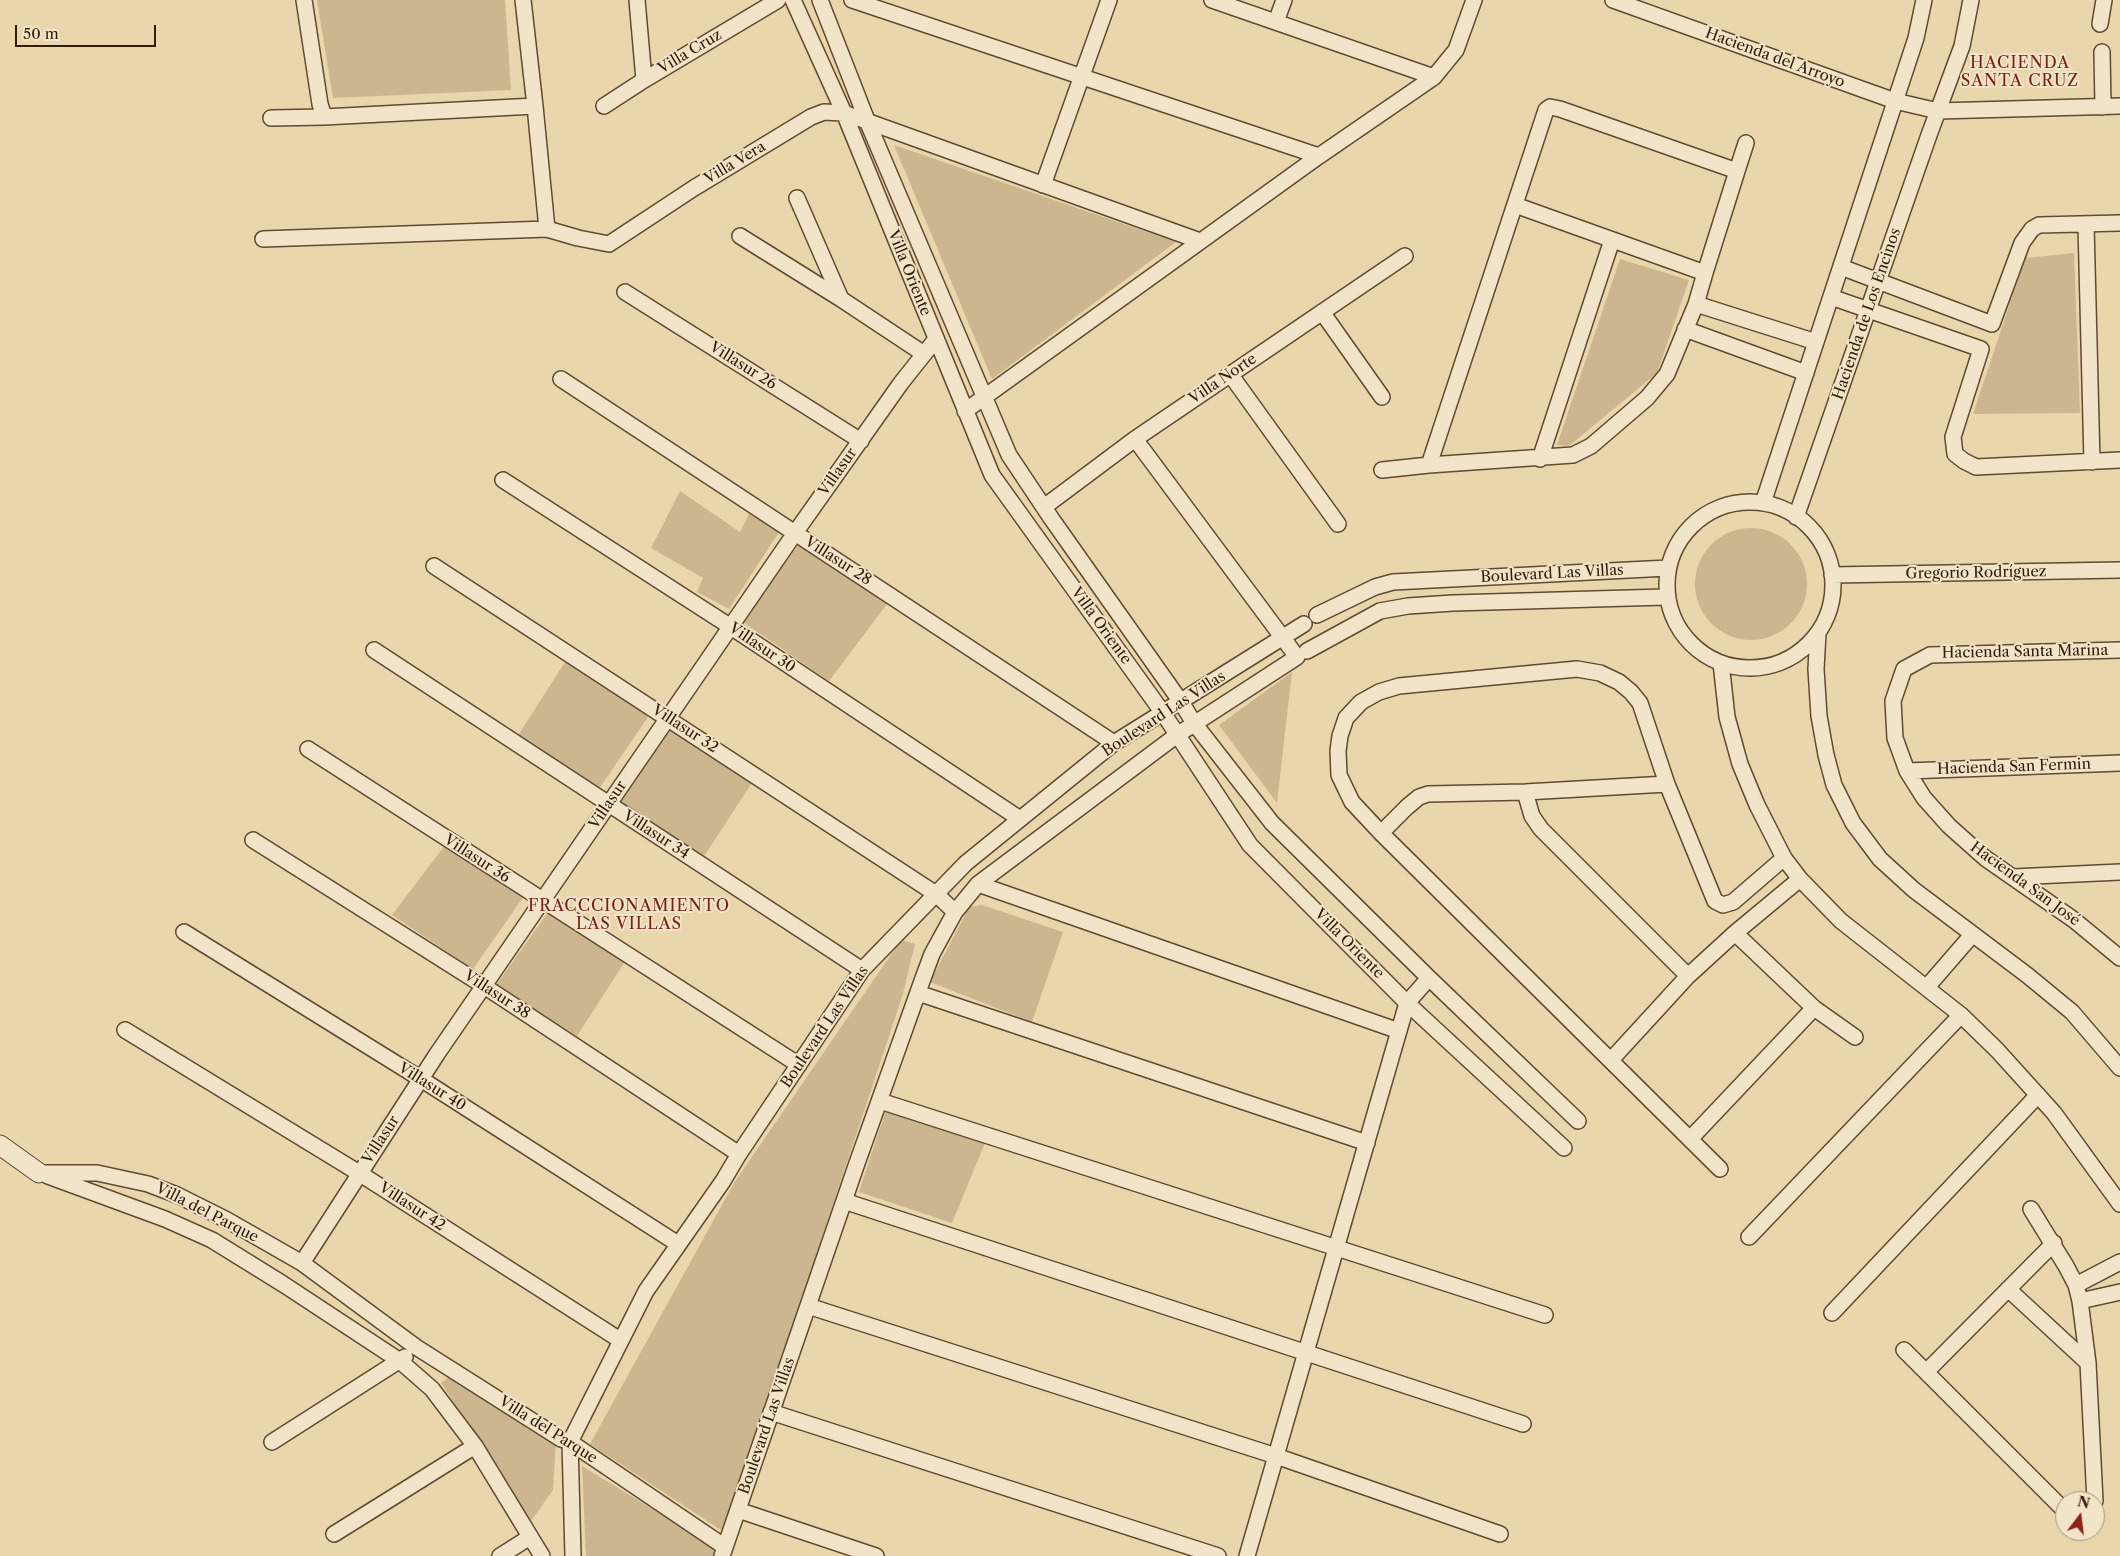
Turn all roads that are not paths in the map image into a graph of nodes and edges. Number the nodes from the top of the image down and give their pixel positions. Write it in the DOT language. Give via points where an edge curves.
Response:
graph roads {
  1 [pos="304,0"];
  2 [pos="523,0"];
  3 [pos="637,0"];
  4 [pos="778,0"];
  5 [pos="793,0"];
  6 [pos="820,0"];
  7 [pos="852,0"];
  8 [pos="1108,0"];
  9 [pos="1212,0"];
  10 [pos="1284,0"];
  11 [pos="1474,0"];
  12 [pos="1614,0"];
  13 [pos="1924,0"];
  14 [pos="1971,0"];
  15 [pos="2104,0"];
  16 [pos="1276,22"];
  17 [pos="2100,24"];
  18 [pos="2102,52"];
  19 [pos="1082,76"];
  20 [pos="1434,77"];
  21 [pos="644,80"];
  22 [pos="1895,101"];
  23 [pos="535,106"];
  24 [pos="604,106"];
  25 [pos="2120,106"];
  26 [pos="2103,107"];
  27 [pos="1938,111"];
  28 [pos="844,113"];
  29 [pos="324,117"];
  30 [pos="271,118"];
  31 [pos="868,123"];
  32 [pos="1746,143"];
  33 [pos="1320,156"];
  34 [pos="1737,171"];
  35 [pos="1043,185"];
  36 [pos="797,198"];
  37 [pos="1515,205"];
  38 [pos="2120,223"];
  39 [pos="2086,225"];
  40 [pos="547,230"];
  41 [pos="740,236"];
  42 [pos="263,238"];
  43 [pos="1612,240"];
  44 [pos="1200,241"];
  45 [pos="1405,256"];
  46 [pos="1841,267"];
  47 [pos="1705,273"];
  48 [pos="1878,282"];
  49 [pos="625,292"];
  50 [pos="1831,297"];
  51 [pos="841,299"];
  52 [pos="1696,304"];
  53 [pos="1868,310"];
  54 [pos="1322,312"];
  55 [pos="1686,329"];
  56 [pos="936,339"];
  57 [pos="1816,342"];
  58 [pos="924,354"];
  59 [pos="1806,373"];
  60 [pos="1230,374"];
  61 [pos="561,379"];
  62 [pos="984,396"];
  63 [pos="1382,397"];
  64 [pos="965,411"];
  65 [pos="1135,439"];
  66 [pos="861,441"];
  67 [pos="1540,459"];
  68 [pos="2120,460"];
  69 [pos="2092,462"];
  70 [pos="1429,465"];
  71 [pos="1382,470"];
  72 [pos="503,480"];
  73 [pos="1763,503"];
  74 [pos="1044,506"];
  75 [pos="1796,517"];
  76 [pos="1338,524"];
  77 [pos="796,533"];
  78 [pos="434,566"];
  79 [pos="1668,568"];
  80 [pos="2120,570"];
  81 [pos="1832,575"];
  82 [pos="1665,596"];
  83 [pos="1350,598"];
  84 [pos="1317,615"];
  85 [pos="1304,624"];
  86 [pos="1354,625"];
  87 [pos="731,627"];
  88 [pos="1818,633"];
  89 [pos="1284,637"];
  90 [pos="374,650"];
  91 [pos="2120,650"];
  92 [pos="1302,654"];
  93 [pos="1721,663"];
  94 [pos="1904,669"];
  95 [pos="1181,702"];
  96 [pos="1163,713"];
  97 [pos="668,718"];
  98 [pos="1194,723"];
  99 [pos="1177,736"];
  100 [pos="1114,743"];
  101 [pos="308,749"];
  102 [pos="2120,763"];
  103 [pos="1907,771"];
  104 [pos="1667,784"];
  105 [pos="1525,792"];
  106 [pos="609,804"];
  107 [pos="1020,819"];
  108 [pos="1380,833"];
  109 [pos="252,840"];
  110 [pos="1784,858"];
  111 [pos="2120,872"];
  112 [pos="2013,877"];
  113 [pos="1800,879"];
  114 [pos="978,884"];
  115 [pos="936,894"];
  116 [pos="542,901"];
  117 [pos="955,912"];
  118 [pos="184,932"];
  119 [pos="1735,933"];
  120 [pos="1972,935"];
  121 [pos="2120,958"];
  122 [pos="862,970"];
  123 [pos="1688,976"];
  124 [pos="1429,978"];
  125 [pos="484,986"];
  126 [pos="1927,987"];
  127 [pos="918,993"];
  128 [pos="1407,1002"];
  129 [pos="1814,1008"];
  130 [pos="1961,1015"];
  131 [pos="125,1030"];
  132 [pos="1399,1031"];
  133 [pos="1855,1037"];
  134 [pos="1611,1060"];
  135 [pos="2118,1062"];
  136 [pos="799,1065"];
  137 [pos="420,1080"];
  138 [pos="2038,1095"];
  139 [pos="880,1101"];
  140 [pos="1578,1121"];
  141 [pos="1690,1139"];
  142 [pos="1367,1143"];
  143 [pos="0,1146"];
  144 [pos="1564,1148"];
  145 [pos="739,1154"];
  146 [pos="1720,1169"];
  147 [pos="39,1173"];
  148 [pos="360,1173"];
  149 [pos="844,1201"];
  150 [pos="2120,1204"];
  151 [pos="2031,1209"];
  152 [pos="227,1220"];
  153 [pos="1749,1237"];
  154 [pos="212,1240"];
  155 [pos="678,1244"];
  156 [pos="2054,1244"];
  157 [pos="1336,1248"];
  158 [pos="2120,1262"];
  159 [pos="302,1263"];
  160 [pos="2076,1285"];
  161 [pos="2008,1289"];
  162 [pos="2120,1292"];
  163 [pos="2080,1301"];
  164 [pos="808,1306"];
  165 [pos="1832,1313"];
  166 [pos="1545,1315"];
  167 [pos="620,1340"];
  168 [pos="416,1347"];
  169 [pos="1904,1350"];
  170 [pos="1306,1354"];
  171 [pos="400,1361"];
  172 [pos="2088,1363"];
  173 [pos="1926,1372"];
  174 [pos="771,1412"];
  175 [pos="1523,1424"];
  176 [pos="272,1442"];
  177 [pos="570,1442"];
  178 [pos="475,1446"];
  179 [pos="1276,1456"];
  180 [pos="2094,1491"];
  181 [pos="2055,1501"];
  182 [pos="738,1510"];
  183 [pos="334,1534"];
  184 [pos="1500,1534"];
  185 [pos="530,1537"];
  186 [pos="724,1551"];
  187 [pos="500,1556"];
  188 [pos="542,1556"];
  189 [pos="573,1556"];
  190 [pos="876,1556"];
  191 [pos="1218,1556"];
  192 [pos="1247,1556"];
  1 -- 29 [label="street"];
  2 -- 23 [label="street"];
  3 -- 21 [label="street"];
  4 -- 21 [label="street, Villa Cruz"];
  5 -- 28 [label="street, Villa Oriente"];
  6 -- 31 [label="street, Villa Oriente"];
  7 -- 19 [label="street"];
  8 -- 19 [label="street"];
  9 -- 16 [label="street"];
  10 -- 16 [label="street"];
  11 -- 20 [label="street" via="1456,50"];
  12 -- 22 [label="street, Hacienda del Arroyo"];
  13 -- 22 [label="street" via="1916,38"];
  14 -- 27 [label="street" via="1962,46"];
  15 -- 17 [label="street"];
  16 -- 20 [label="street"];
  18 -- 26 [label="street"];
  19 -- 33 [label="street"];
  19 -- 35 [label="street"];
  20 -- 33 [label="street"];
  21 -- 24 [label="street, Villa Cruz"];
  22 -- 27 [label="street, Hacienda del Arroyo"];
  22 -- 46 [label="street"];
  23 -- 29 [label="street"];
  23 -- 40 [label="street"];
  25 -- 26 [label="street, Hacienda del Arroyo"];
  26 -- 27 [label="street, Hacienda del Arroyo"];
  27 -- 48 [label="street, Hacienda de Los Encinos"];
  28 -- 31 [label="street, Villa Vera"];
  28 -- 40 [label="street, Villa Vera" via="824,112 811,117 610,244"];
  28 -- 56 [label="street, Villa Oriente"];
  29 -- 30 [label="street"];
  31 -- 35 [label="street, Villa Vera"];
  31 -- 62 [label="street, Villa Oriente"];
  32 -- 34 [label="street"];
  33 -- 44 [label="street"];
  34 -- 37 [label="street" via="1550,107 1544,114"];
  34 -- 47 [label="street"];
  35 -- 44 [label="street, Villa Vera"];
  36 -- 51 [label="street"];
  37 -- 43 [label="street"];
  37 -- 70 [label="street"];
  38 -- 39 [label="street"];
  39 -- 48 [label="street" via="2039,225 2032,229 2022,244 1992,324"];
  39 -- 69 [label="street"];
  40 -- 42 [label="street"];
  41 -- 51 [label="street"];
  43 -- 47 [label="street"];
  43 -- 67 [label="street"];
  44 -- 62 [label="street"];
  45 -- 54 [label="street, Villa Norte"];
  46 -- 48 [label="street"];
  46 -- 50 [label="street"];
  47 -- 52 [label="street"];
  48 -- 53 [label="street, Hacienda de Los Encinos"];
  49 -- 66 [label="street, Villasur 26"];
  50 -- 53 [label="street"];
  50 -- 57 [label="street"];
  51 -- 58 [label="street"];
  52 -- 55 [label="street"];
  52 -- 57 [label="street"];
  53 -- 69 [label="street" via="1981,349 1953,437 1955,454 1964,461 1976,467"];
  53 -- 75 [label="street, Hacienda de Los Encinos"];
  54 -- 60 [label="street, Villa Norte"];
  54 -- 63 [label="street"];
  55 -- 59 [label="street"];
  55 -- 67 [label="street" via="1667,374 1648,398 1590,446 1572,455"];
  56 -- 58 [label="street, Villasur"];
  56 -- 64 [label="street, Villa Oriente"];
  57 -- 59 [label="street"];
  58 -- 66 [label="street, Villasur"];
  59 -- 73 [label="street"];
  60 -- 65 [label="street, Villa Norte"];
  60 -- 76 [label="street"];
  61 -- 77 [label="street, Villasur 28"];
  62 -- 64 [label="street"];
  62 -- 74 [label="street, Villa Oriente" via="1010,455"];
  64 -- 96 [label="street, Villa Oriente" via="992,475"];
  65 -- 74 [label="street, Villa Norte"];
  65 -- 89 [label="street"];
  66 -- 77 [label="street, Villasur"];
  67 -- 70 [label="street"];
  68 -- 69 [label="street"];
  70 -- 71 [label="street"];
  72 -- 87 [label="street, Villasur 30"];
  73 -- 75 [label="street"];
  73 -- 79 [label="street" via="1735,503 1708,513 1678,542"];
  74 -- 95 [label="street, Villa Oriente"];
  75 -- 81 [label="street" via="1817,536"];
  77 -- 87 [label="street, Villasur"];
  77 -- 100 [label="street, Villasur 28"];
  78 -- 97 [label="street, Villasur 32"];
  79 -- 82 [label="street"];
  79 -- 83 [label="street, Boulevard Las Villas" via="1393,582"];
  80 -- 81 [label="street, Gregorio Rodríguez"];
  81 -- 88 [label="street" via="1830,605"];
  82 -- 86 [label="street, Boulevard Las Villas" via="1408,606 1380,611"];
  82 -- 93 [label="street" via="1685,637"];
  83 -- 84 [label="street, Boulevard Las Villas"];
  83 -- 86 [label="street"];
  85 -- 89 [label="street, Boulevard Las Villas"];
  86 -- 92 [label="street, Boulevard Las Villas"];
  87 -- 97 [label="street, Villasur"];
  87 -- 107 [label="street, Villasur 30"];
  88 -- 93 [label="street" via="1796,654 1767,666 1752,668"];
  88 -- 120 [label="street" via="1816,678 1826,755 1834,785 1853,823 1880,859"];
  89 -- 92 [label="street"];
  89 -- 95 [label="street, Boulevard Las Villas"];
  90 -- 106 [label="street, Villasur 34"];
  91 -- 94 [label="street, Hacienda Santa Marina" via="1930,655"];
  92 -- 98 [label="street, Boulevard Las Villas"];
  93 -- 110 [label="street" via="1727,717 1740,764"];
  94 -- 103 [label="street, Hacienda San José" via="1894,701 1895,738"];
  95 -- 96 [label="street, Boulevard Las Villas"];
  95 -- 98 [label="street, Villa Oriente"];
  96 -- 99 [label="street, Villa Oriente"];
  96 -- 100 [label="street, Boulevard Las Villas"];
  97 -- 106 [label="street, Villasur"];
  97 -- 115 [label="street, Villasur 32"];
  98 -- 99 [label="street, Boulevard Las Villas"];
  98 -- 124 [label="street, Villa Oriente" via="1272,823"];
  99 -- 114 [label="street, Boulevard Las Villas"];
  99 -- 128 [label="street, Villa Oriente" via="1250,845"];
  100 -- 107 [label="street, Boulevard Las Villas"];
  101 -- 116 [label="street, Villasur 36"];
  102 -- 103 [label="street, Hacienda San Fermin"];
  103 -- 112 [label="street, Hacienda San José" via="1924,798 1949,826 1985,858"];
  104 -- 105 [label="street"];
  104 -- 108 [label="street" via="1640,704 1619,682 1600,673 1577,669 1399,686 1361,702 1346,718 1338,751 1338,775 1344,788"];
  104 -- 110 [label="street" via="1715,901 1723,905 1734,902"];
  105 -- 108 [label="street" via="1428,794 1419,797"];
  105 -- 123 [label="street" via="1532,816 1541,829"];
  106 -- 116 [label="street, Villasur"];
  106 -- 122 [label="street, Villasur 34"];
  107 -- 115 [label="street, Boulevard Las Villas" via="966,863"];
  108 -- 134 [label="street"];
  109 -- 125 [label="street, Villasur 38"];
  110 -- 113 [label="street"];
  111 -- 112 [label="street"];
  112 -- 121 [label="street, Hacienda San José" via="2074,920"];
  113 -- 119 [label="street"];
  113 -- 126 [label="street" via="1841,921"];
  114 -- 117 [label="street, Boulevard Las Villas"];
  114 -- 132 [label="street"];
  115 -- 117 [label="street, Villasur 32"];
  115 -- 122 [label="street, Boulevard Las Villas"];
  116 -- 125 [label="street, Villasur"];
  116 -- 136 [label="street, Villasur 36"];
  117 -- 127 [label="street, Boulevard Las Villas" via="932,954"];
  118 -- 137 [label="street, Villasur 40"];
  119 -- 123 [label="street"];
  119 -- 129 [label="street"];
  120 -- 126 [label="street"];
  120 -- 135 [label="street" via="2072,1012"];
  122 -- 136 [label="street, Boulevard Las Villas"];
  123 -- 134 [label="street"];
  124 -- 128 [label="street"];
  124 -- 140 [label="street, Villa Oriente"];
  125 -- 137 [label="street, Villasur"];
  125 -- 145 [label="street, Villasur 38"];
  126 -- 130 [label="street"];
  127 -- 139 [label="street, Boulevard Las Villas"];
  127 -- 142 [label="street"];
  128 -- 132 [label="street"];
  128 -- 144 [label="street, Villa Oriente"];
  129 -- 133 [label="street"];
  129 -- 141 [label="street"];
  130 -- 138 [label="street"];
  130 -- 153 [label="street"];
  131 -- 148 [label="street, Villasur 42"];
  132 -- 142 [label="street"];
  134 -- 141 [label="street"];
  136 -- 145 [label="street, Boulevard Las Villas"];
  137 -- 148 [label="street, Villasur"];
  137 -- 155 [label="street, Villasur 40"];
  138 -- 150 [label="street"];
  138 -- 165 [label="street"];
  139 -- 149 [label="street, Boulevard Las Villas"];
  139 -- 157 [label="street"];
  141 -- 146 [label="street"];
  142 -- 157 [label="street"];
  143 -- 147 [label="street"];
  145 -- 155 [label="street, Boulevard Las Villas"];
  147 -- 152 [label="street, Villa del Parque" via="96,1173 148,1184"];
  147 -- 154 [label="street, Villa del Parque" via="165,1219"];
  148 -- 159 [label="street, Villasur"];
  148 -- 167 [label="street, Villasur 42"];
  149 -- 164 [label="street, Boulevard Las Villas"];
  149 -- 170 [label="street"];
  151 -- 156 [label="street"];
  152 -- 154 [label="street"];
  152 -- 159 [label="street, Villa del Parque"];
  154 -- 171 [label="street, Villa del Parque"];
  155 -- 167 [label="street, Boulevard Las Villas" via="646,1291"];
  156 -- 160 [label="street"];
  156 -- 161 [label="street"];
  157 -- 166 [label="street"];
  157 -- 170 [label="street"];
  158 -- 160 [label="street"];
  159 -- 168 [label="street, Villa del Parque"];
  160 -- 163 [label="street"];
  161 -- 172 [label="street"];
  161 -- 173 [label="street"];
  162 -- 163 [label="street"];
  163 -- 172 [label="street"];
  164 -- 174 [label="street, Boulevard Las Villas"];
  164 -- 179 [label="street"];
  167 -- 177 [label="street, Boulevard Las Villas"];
  168 -- 171 [label="street"];
  168 -- 177 [label="street, Villa del Parque"];
  169 -- 173 [label="street"];
  170 -- 175 [label="street"];
  170 -- 179 [label="street"];
  171 -- 176 [label="street"];
  171 -- 178 [label="street, Villa del Parque" via="432,1389"];
  172 -- 180 [label="street"];
  173 -- 181 [label="street"];
  174 -- 182 [label="street, Boulevard Las Villas"];
  174 -- 191 [label="street"];
  177 -- 186 [label="street, Villa del Parque"];
  177 -- 189 [label="street, Boulevard Las Villas"];
  178 -- 183 [label="street"];
  178 -- 185 [label="street, Villa del Parque"];
  179 -- 184 [label="street"];
  179 -- 192 [label="street"];
  182 -- 186 [label="street, Boulevard Las Villas"];
  182 -- 190 [label="street"];
  185 -- 187 [label="street"];
  185 -- 188 [label="street, Villa del Parque"];
}
